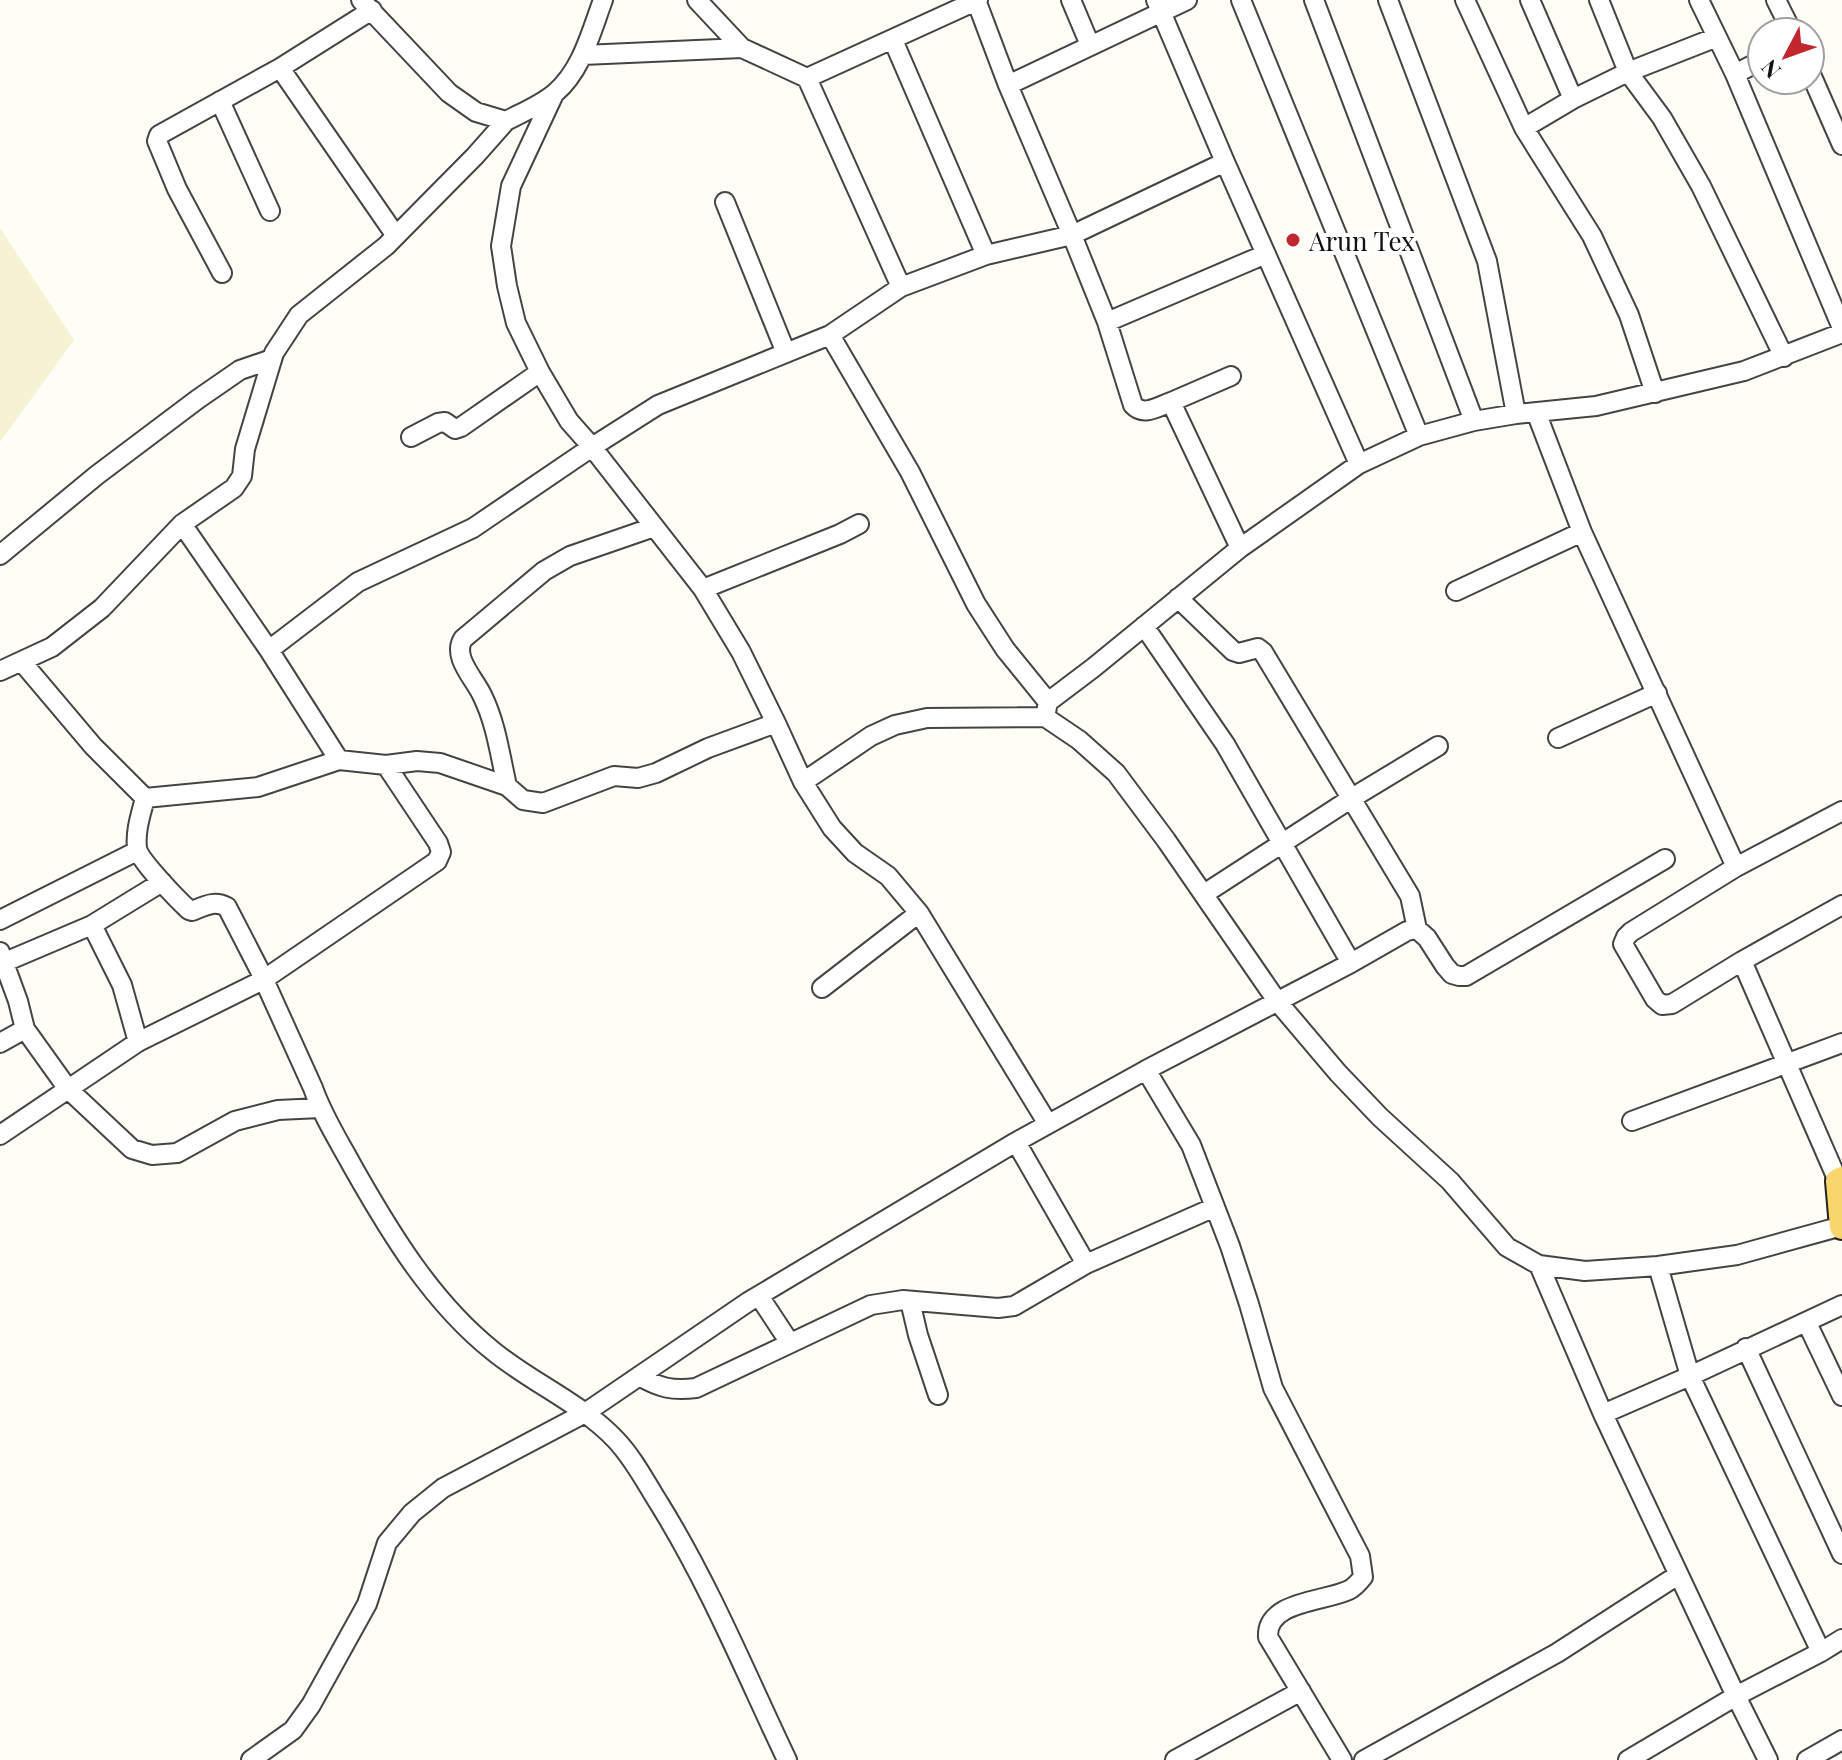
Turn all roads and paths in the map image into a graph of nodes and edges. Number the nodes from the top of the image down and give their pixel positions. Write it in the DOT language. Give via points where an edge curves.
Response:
graph roads {
  1 [pos="603,0"];
  2 [pos="697,0"];
  3 [pos="977,0"];
  4 [pos="1071,0"];
  5 [pos="1187,0"];
  6 [pos="1241,0"];
  7 [pos="1314,0"];
  8 [pos="1388,0"];
  9 [pos="1465,0"];
  10 [pos="1530,0"];
  11 [pos="1599,0"];
  12 [pos="1699,0"];
  13 [pos="367,5"];
  14 [pos="1158,6"];
  15 [pos="1717,37"];
  16 [pos="893,40"];
  17 [pos="1090,45"];
  18 [pos="742,48"];
  19 [pos="583,55"];
  20 [pos="280,68"];
  21 [pos="1746,68"];
  22 [pos="1628,72"];
  23 [pos="1735,74"];
  24 [pos="807,78"];
  25 [pos="1008,85"];
  26 [pos="554,94"];
  27 [pos="1821,96"];
  28 [pos="1573,99"];
  29 [pos="220,101"];
  30 [pos="506,121"];
  31 [pos="1524,128"];
  32 [pos="1842,145"];
  33 [pos="1225,162"];
  34 [pos="725,202"];
  35 [pos="270,211"];
  36 [pos="1072,235"];
  37 [pos="396,236"];
  38 [pos="1266,254"];
  39 [pos="986,255"];
  40 [pos="222,273"];
  41 [pos="901,287"];
  42 [pos="1107,322"];
  43 [pos="1842,330"];
  44 [pos="830,335"];
  45 [pos="786,353"];
  46 [pos="1784,357"];
  47 [pos="272,359"];
  48 [pos="540,372"];
  49 [pos="1231,376"];
  50 [pos="1655,393"];
  51 [pos="1171,402"];
  52 [pos="1536,412"];
  53 [pos="1516,414"];
  54 [pos="1474,421"];
  55 [pos="1419,436"];
  56 [pos="411,437"];
  57 [pos="592,447"];
  58 [pos="1359,464"];
  59 [pos="182,524"];
  60 [pos="859,524"];
  61 [pos="654,527"];
  62 [pos="1582,532"];
  63 [pos="1240,548"];
  64 [pos="0,555"];
  65 [pos="703,589"];
  66 [pos="1456,591"];
  67 [pos="1178,598"];
  68 [pos="1144,626"];
  69 [pos="269,650"];
  70 [pos="22,662"];
  71 [pos="0,671"];
  72 [pos="1657,693"];
  73 [pos="1046,709"];
  74 [pos="776,723"];
  75 [pos="1558,738"];
  76 [pos="1438,746"];
  77 [pos="339,760"];
  78 [pos="386,765"];
  79 [pos="803,782"];
  80 [pos="507,786"];
  81 [pos="145,798"];
  82 [pos="1352,798"];
  83 [pos="1842,811"];
  84 [pos="1283,843"];
  85 [pos="137,851"];
  86 [pos="1665,859"];
  87 [pos="1736,867"];
  88 [pos="162,882"];
  89 [pos="1204,894"];
  90 [pos="1842,905"];
  91 [pos="919,913"];
  92 [pos="0,920"];
  93 [pos="92,925"];
  94 [pos="1417,929"];
  95 [pos="3,957"];
  96 [pos="1742,961"];
  97 [pos="1351,963"];
  98 [pos="263,980"];
  99 [pos="822,988"];
  100 [pos="1277,1001"];
  101 [pos="25,1029"];
  102 [pos="138,1042"];
  103 [pos="0,1043"];
  104 [pos="1842,1043"];
  105 [pos="1786,1063"];
  106 [pos="1146,1070"];
  107 [pos="68,1089"];
  108 [pos="320,1108"];
  109 [pos="1632,1121"];
  110 [pos="1048,1124"];
  111 [pos="0,1135"];
  112 [pos="1016,1142"];
  113 [pos="1840,1180"];
  114 [pos="1215,1207"];
  115 [pos="1842,1227"];
  116 [pos="1086,1264"];
  117 [pos="1539,1265"];
  118 [pos="1658,1266"];
  119 [pos="759,1296"];
  120 [pos="910,1301"];
  121 [pos="1842,1305"];
  122 [pos="1807,1323"];
  123 [pos="790,1343"];
  124 [pos="1746,1348"];
  125 [pos="639,1376"];
  126 [pos="1690,1376"];
  127 [pos="938,1395"];
  128 [pos="1842,1396"];
  129 [pos="585,1413"];
  130 [pos="1603,1414"];
  131 [pos="1842,1554"];
  132 [pos="1678,1575"];
  133 [pos="1842,1639"];
  134 [pos="1821,1652"];
  135 [pos="1301,1691"];
  136 [pos="1736,1696"];
  137 [pos="1842,1740"];
  138 [pos="251,1760"];
  139 [pos="787,1760"];
  140 [pos="1175,1760"];
  141 [pos="1342,1760"];
  142 [pos="1364,1760"];
  143 [pos="1628,1760"];
  144 [pos="1768,1760"];
  145 [pos="1807,1760"];
  1 -- 19 [label="street"];
  2 -- 18 [label="street"];
  3 -- 16 [label="street"];
  3 -- 25 [label="street"];
  4 -- 17 [label="street"];
  5 -- 14 [label="street"];
  6 -- 55 [label="street"];
  7 -- 54 [label="street"];
  8 -- 53 [label="street" via="1487,261"];
  9 -- 31 [label="street"];
  10 -- 28 [label="street"];
  11 -- 22 [label="street"];
  12 -- 15 [label="street"];
  13 -- 20 [label="street"];
  13 -- 30 [label="street" via="449,93 476,112"];
  14 -- 17 [label="street"];
  14 -- 33 [label="street"];
  15 -- 22 [label="street"];
  15 -- 23 [label="street"];
  16 -- 24 [label="street"];
  16 -- 39 [label="street"];
  17 -- 25 [label="street"];
  18 -- 19 [label="street"];
  18 -- 24 [label="street"];
  19 -- 26 [label="street"];
  20 -- 29 [label="street"];
  20 -- 37 [label="street"];
  21 -- 23 [label="street"];
  22 -- 28 [label="street"];
  22 -- 46 [label="street" via="1701,186"];
  23 -- 43 [label="street"];
  24 -- 41 [label="street"];
  25 -- 36 [label="street"];
  26 -- 30 [label="street"];
  26 -- 48 [label="street" via="511,186 501,246 516,323"];
  27 -- 32 [label="street"];
  28 -- 31 [label="street"];
  29 -- 35 [label="street"];
  29 -- 40 [label="street" via="157,141"];
  30 -- 37 [label="street"];
  31 -- 50 [label="street" via="1592,236 1629,315"];
  33 -- 36 [label="street"];
  33 -- 38 [label="street"];
  34 -- 45 [label="street"];
  36 -- 39 [label="street"];
  36 -- 42 [label="street"];
  37 -- 47 [label="street" via="299,315"];
  38 -- 42 [label="street"];
  38 -- 58 [label="street"];
  39 -- 41 [label="street"];
  41 -- 44 [label="street"];
  42 -- 51 [label="street" via="1133,405 1145,412"];
  43 -- 46 [label="street"];
  44 -- 45 [label="street"];
  44 -- 73 [label="street" via="910,472 976,604"];
  45 -- 57 [label="street" via="658,405"];
  46 -- 50 [label="street"];
  47 -- 59 [label="street" via="242,476 234,488"];
  47 -- 64 [label="street" via="240,370 198,399"];
  48 -- 56 [label="street" via="461,427 438,423"];
  48 -- 57 [label="street" via="569,421"];
  49 -- 51 [label="street"];
  50 -- 52 [label="street"];
  51 -- 63 [label="street"];
  52 -- 53 [label="street"];
  52 -- 62 [label="street"];
  53 -- 54 [label="street"];
  54 -- 55 [label="street"];
  55 -- 58 [label="street"];
  57 -- 61 [label="street"];
  57 -- 69 [label="street" via="473,528 358,582"];
  58 -- 63 [label="street"];
  59 -- 69 [label="street"];
  59 -- 70 [label="street" via="102,608 52,647"];
  60 -- 65 [label="street"];
  61 -- 65 [label="street"];
  61 -- 80 [label="street" via="570,556 544,571 460,644 458,653 494,723"];
  62 -- 66 [label="street"];
  62 -- 72 [label="street"];
  63 -- 67 [label="street"];
  65 -- 74 [label="street"];
  67 -- 68 [label="street"];
  67 -- 82 [label="street" via="1233,651 1263,652"];
  68 -- 73 [label="street"];
  68 -- 84 [label="street" via="1225,744"];
  69 -- 77 [label="street"];
  70 -- 71 [label="street"];
  70 -- 81 [label="street"];
  72 -- 75 [label="street"];
  72 -- 87 [label="street"];
  73 -- 79 [label="street" via="895,725"];
  73 -- 89 [label="street" via="1116,773"];
  74 -- 79 [label="street"];
  74 -- 80 [label="street" via="656,773 614,776 543,803 523,800"];
  76 -- 82 [label="street"];
  77 -- 78 [label="street"];
  77 -- 81 [label="street" via="258,787"];
  78 -- 80 [label="street" via="440,763"];
  78 -- 98 [label="street" via="438,843 437,861"];
  79 -- 91 [label="street" via="832,828 855,853 888,876"];
  81 -- 85 [label="street"];
  82 -- 84 [label="street"];
  82 -- 94 [label="street" via="1410,896"];
  83 -- 87 [label="street"];
  84 -- 89 [label="street"];
  84 -- 97 [label="street"];
  85 -- 88 [label="street"];
  85 -- 92 [label="street"];
  86 -- 94 [label="street" via="1466,976 1452,974"];
  87 -- 96 [label="street" via="1631,932 1623,944 1662,1005"];
  88 -- 93 [label="street"];
  88 -- 98 [label="street" via="189,910 210,903 227,907"];
  89 -- 100 [label="street"];
  90 -- 96 [label="street"];
  91 -- 99 [label="street"];
  91 -- 110 [label="street"];
  93 -- 95 [label="street"];
  93 -- 102 [label="street" via="122,985"];
  94 -- 97 [label="street"];
  95 -- 101 [label="street"];
  96 -- 105 [label="street"];
  97 -- 100 [label="street"];
  98 -- 102 [label="street"];
  98 -- 108 [label="street"];
  100 -- 106 [label="street"];
  100 -- 117 [label="street" via="1338,1073 1450,1181 1507,1247"];
  101 -- 103 [label="street"];
  101 -- 107 [label="street"];
  102 -- 107 [label="street"];
  104 -- 105 [label="street"];
  105 -- 109 [label="street"];
  105 -- 113 [label="street"];
  106 -- 110 [label="street"];
  106 -- 114 [label="street" via="1191,1145"];
  107 -- 108 [label="street" via="132,1149 152,1155 177,1153 235,1121 278,1110"];
  107 -- 111 [label="street"];
  108 -- 129 [label="street" via="417,1272 493,1351"];
  110 -- 112 [label="street"];
  112 -- 116 [label="street"];
  112 -- 119 [label="street"];
  113 -- 115 [label="main road"];
  114 -- 116 [label="street"];
  114 -- 135 [label="street" via="1273,1388 1360,1556 1363,1577 1350,1589 1282,1611 1268,1628 1268,1637"];
  115 -- 118 [label="street" via="1737,1255"];
  116 -- 120 [label="street" via="1014,1306"];
  117 -- 118 [label="street" via="1585,1271"];
  117 -- 130 [label="street"];
  118 -- 126 [label="street"];
  119 -- 123 [label="street"];
  119 -- 125 [label="street"];
  120 -- 123 [label="street" via="871,1305"];
  120 -- 127 [label="street"];
  121 -- 122 [label="street"];
  122 -- 124 [label="street"];
  122 -- 128 [label="street"];
  123 -- 125 [label="street" via="696,1388 677,1391"];
  124 -- 126 [label="street"];
  124 -- 131 [label="street"];
  125 -- 129 [label="street"];
  126 -- 130 [label="street"];
  126 -- 134 [label="street"];
  129 -- 138 [label="street" via="443,1488 412,1513 387,1543 367,1604 311,1705 293,1730"];
  129 -- 139 [label="street" via="636,1466 681,1539"];
  130 -- 132 [label="street"];
  132 -- 136 [label="street"];
  132 -- 142 [label="street" via="1557,1653"];
  133 -- 134 [label="street"];
  134 -- 136 [label="street"];
  135 -- 140 [label="street"];
  135 -- 141 [label="street"];
  136 -- 143 [label="street"];
  136 -- 144 [label="street"];
  137 -- 145 [label="street"];
}
